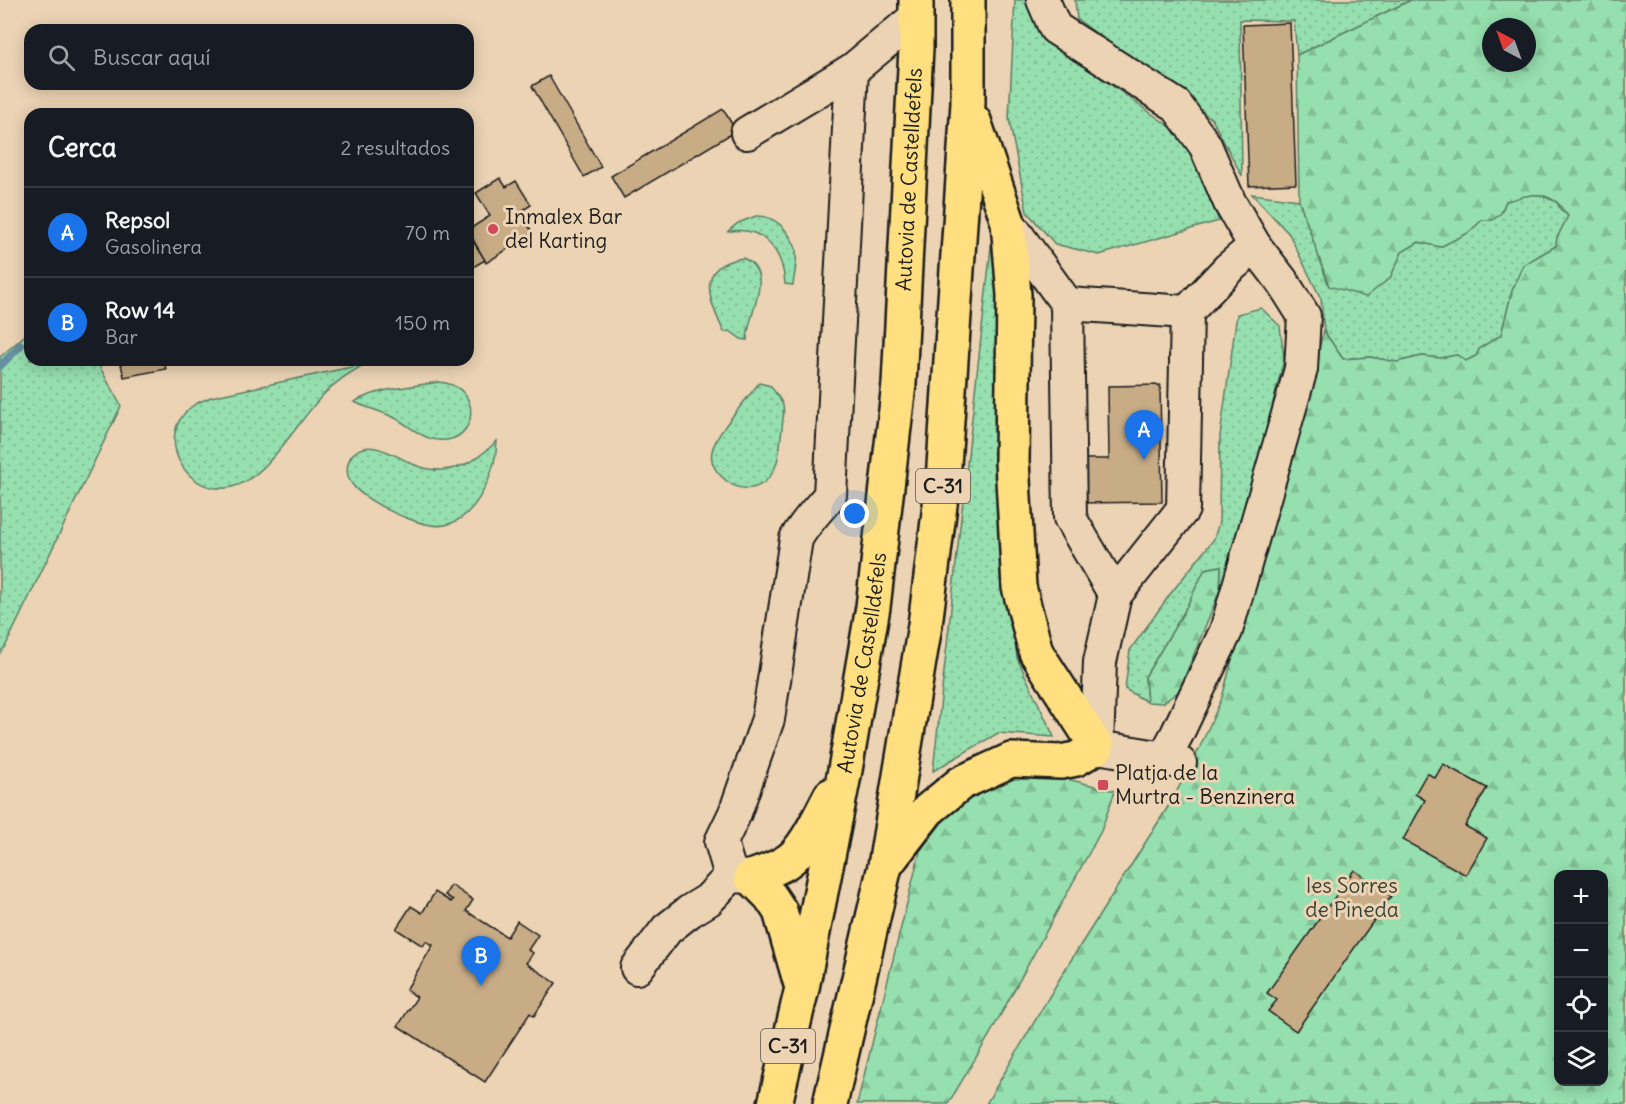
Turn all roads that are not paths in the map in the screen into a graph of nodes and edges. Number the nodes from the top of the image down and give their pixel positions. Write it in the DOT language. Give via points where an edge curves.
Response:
graph roads {
  1 [pos="968,0"];
  2 [pos="1043,0"];
  3 [pos="916,8"];
  4 [pos="852,70"];
  5 [pos="968,103"];
  6 [pos="747,133"];
  7 [pos="1008,222"];
  8 [pos="1255,246"];
  9 [pos="1067,304"];
  10 [pos="1187,312"];
  11 [pos="1115,596"];
  12 [pos="1097,747"];
  13 [pos="845,770"];
  14 [pos="885,866"];
  15 [pos="741,876"];
  16 [pos="638,968"];
  17 [pos="802,988"];
  18 [pos="775,1104"];
  19 [pos="830,1104"];
  1 -- 5 [label="highway, C-31"];
  2 -- 8 [label="street" via="1055,28 1176,105 1204,145"];
  3 -- 4 [label="street"];
  3 -- 13 [label="highway, Autovia de Castelldefels / C-31" via="899,384 873,607"];
  4 -- 6 [label="street"];
  4 -- 15 [label="street" via="830,495 796,539 768,719 721,842"];
  5 -- 7 [label="highway"];
  5 -- 14 [label="highway, C-31" via="944,481 925,625"];
  7 -- 9 [label="street"];
  7 -- 12 [label="highway" via="1014,295 1012,461 1019,587 1036,652"];
  8 -- 10 [label="street"];
  8 -- 12 [label="street" via="1304,316 1301,369 1226,631 1181,725 1172,760"];
  9 -- 10 [label="street"];
  9 -- 11 [label="street" via="1070,518"];
  10 -- 11 [label="street" via="1183,510"];
  11 -- 12 [label="street" via="1100,663"];
  12 -- 14 [label="highway" via="1061,762 1011,760 961,783 928,810"];
  13 -- 15 [label="highway" via="793,857 774,869"];
  13 -- 17 [label="highway, Autovia de Castelldefels / C-31"];
  14 -- 19 [label="highway, C-31"];
  15 -- 16 [label="street" via="667,929"];
  15 -- 17 [label="highway" via="770,896 780,911"];
  17 -- 18 [label="highway, Autovia de Castelldefels / C-31"];
}
